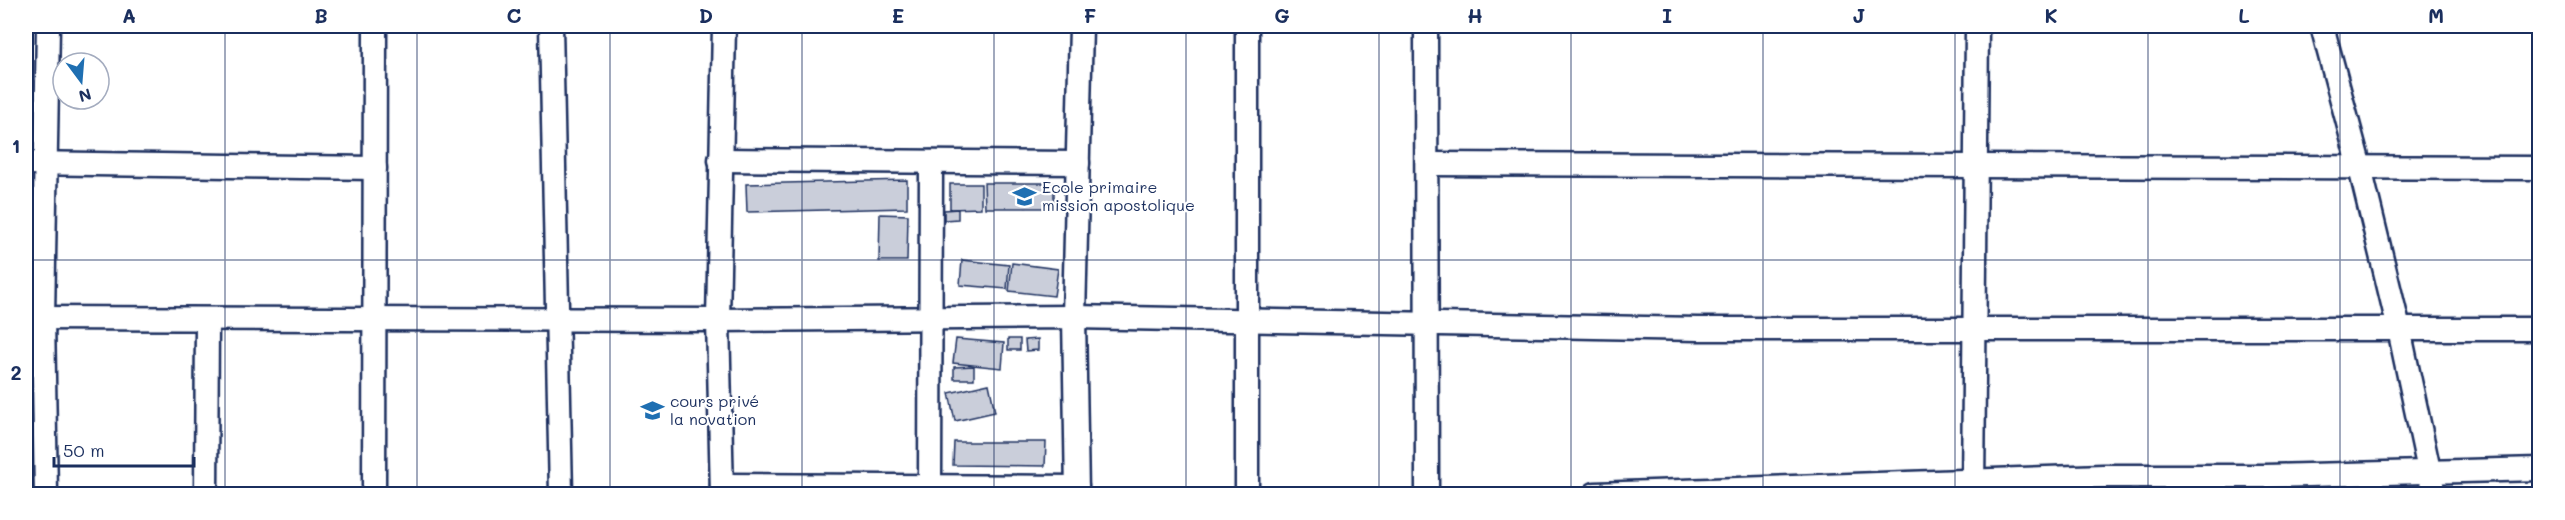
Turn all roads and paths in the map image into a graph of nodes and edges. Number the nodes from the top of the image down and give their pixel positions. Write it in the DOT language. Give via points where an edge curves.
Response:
graph roads {
  1 [pos="48,26"];
  2 [pos="375,26"];
  3 [pos="551,26"];
  4 [pos="724,26"];
  5 [pos="1081,26"];
  6 [pos="1247,26"];
  7 [pos="1426,26"];
  8 [pos="1977,26"];
  9 [pos="2322,26"];
  10 [pos="720,160"];
  11 [pos="931,162"];
  12 [pos="1078,163"];
  13 [pos="35,164"];
  14 [pos="1428,164"];
  15 [pos="1977,166"];
  16 [pos="375,168"];
  17 [pos="2360,168"];
  18 [pos="2540,168"];
  19 [pos="1074,317"];
  20 [pos="34,318"];
  21 [pos="931,318"];
  22 [pos="207,320"];
  23 [pos="374,320"];
  24 [pos="557,320"];
  25 [pos="718,320"];
  26 [pos="1248,321"];
  27 [pos="1428,324"];
  28 [pos="2399,329"];
  29 [pos="2540,329"];
  30 [pos="1974,330"];
  31 [pos="2540,469"];
  32 [pos="2431,472"];
  33 [pos="930,486"];
  34 [pos="1973,488"];
  35 [pos="722,490"];
  36 [pos="1077,491"];
  37 [pos="45,495"];
  38 [pos="206,495"];
  39 [pos="374,495"];
  40 [pos="561,495"];
  41 [pos="1247,495"];
  42 [pos="1427,495"];
  43 [pos="1595,495"];
  44 [pos="2434,495"];
  1 -- 13 [label="street"];
  2 -- 16 [label="street"];
  3 -- 24 [label="street"];
  4 -- 10 [label="street"];
  5 -- 12 [label="street"];
  6 -- 26 [label="street"];
  7 -- 14 [label="street"];
  8 -- 15 [label="street"];
  9 -- 17 [label="street"];
  10 -- 11 [label="street"];
  10 -- 25 [label="street"];
  11 -- 12 [label="street"];
  11 -- 21 [label="street"];
  12 -- 19 [label="street"];
  13 -- 16 [label="street"];
  13 -- 20 [label="street"];
  14 -- 15 [label="street"];
  14 -- 27 [label="street"];
  15 -- 17 [label="street"];
  15 -- 30 [label="street"];
  16 -- 23 [label="street"];
  17 -- 18 [label="street"];
  17 -- 28 [label="street"];
  19 -- 21 [label="street"];
  19 -- 26 [label="street"];
  19 -- 36 [label="street"];
  20 -- 22 [label="street"];
  20 -- 37 [label="street"];
  21 -- 25 [label="street"];
  21 -- 33 [label="street"];
  22 -- 23 [label="street"];
  22 -- 38 [label="street"];
  23 -- 24 [label="street"];
  23 -- 39 [label="street"];
  24 -- 25 [label="street"];
  24 -- 40 [label="street"];
  25 -- 35 [label="street"];
  26 -- 27 [label="street"];
  26 -- 41 [label="street"];
  27 -- 30 [label="street"];
  27 -- 42 [label="street"];
  28 -- 29 [label="street"];
  28 -- 30 [label="street"];
  28 -- 32 [label="street"];
  30 -- 34 [label="street"];
  31 -- 32 [label="street"];
  32 -- 34 [label="street" via="2103,476"];
  32 -- 44 [label="street"];
  33 -- 35 [label="street"];
  33 -- 36 [label="street"];
  34 -- 43 [label="street"];
}
